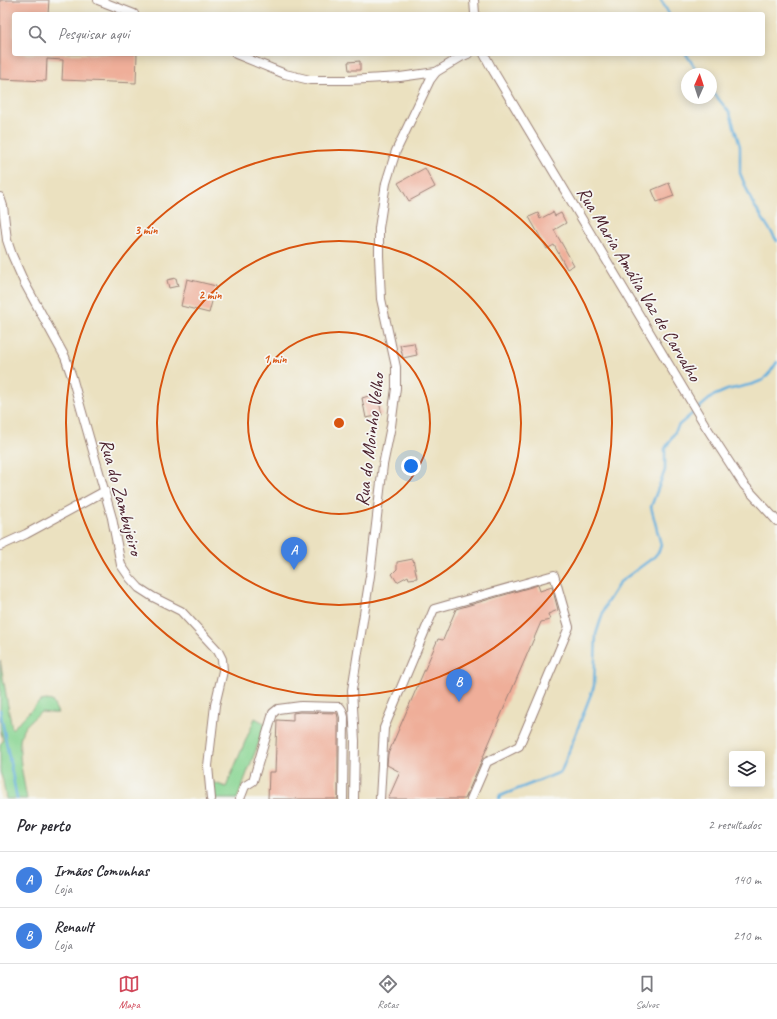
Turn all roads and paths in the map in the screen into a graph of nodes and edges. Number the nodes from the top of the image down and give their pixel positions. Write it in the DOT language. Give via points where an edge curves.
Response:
graph roads {
  1 [pos="98,0"];
  2 [pos="474,0"];
  3 [pos="129,12"];
  4 [pos="474,12"];
  5 [pos="241,56"];
  6 [pos="461,56"];
  7 [pos="483,56"];
  8 [pos="436,72"];
  9 [pos="0,197"];
  10 [pos="105,491"];
  11 [pos="777,521"];
  12 [pos="0,546"];
  13 [pos="211,799"];
  14 [pos="240,799"];
  15 [pos="343,799"];
  16 [pos="354,799"];
  17 [pos="380,799"];
  18 [pos="471,799"];
  1 -- 3 [label="street"];
  2 -- 4 [label="street"];
  5 -- 8 [label="street" via="285,74 310,80 400,77"];
  6 -- 8 [label="street"];
  7 -- 11 [label="street, Rua Maria Amália Vaz de Carvalho" via="705,425 744,485"];
  8 -- 16 [label="street, Rua do Moinho Velho" via="396,151 386,183 379,228 382,299 396,367 396,388 352,690 355,741"];
  9 -- 10 [label="street, Rua do Zambujeiro" via="12,255 65,357"];
  10 -- 12 [label="street"];
  10 -- 13 [label="street, Rua do Zambujeiro" via="122,565 130,578 139,588 182,611 218,651 222,659 223,671 215,705 208,766"];
  14 -- 15 [label="street" via="244,786 253,781 274,713 278,709 301,706 340,707 342,710"];
  17 -- 18 [label="street" via="384,728 434,609 554,575 569,627 519,746 488,762"];
}
